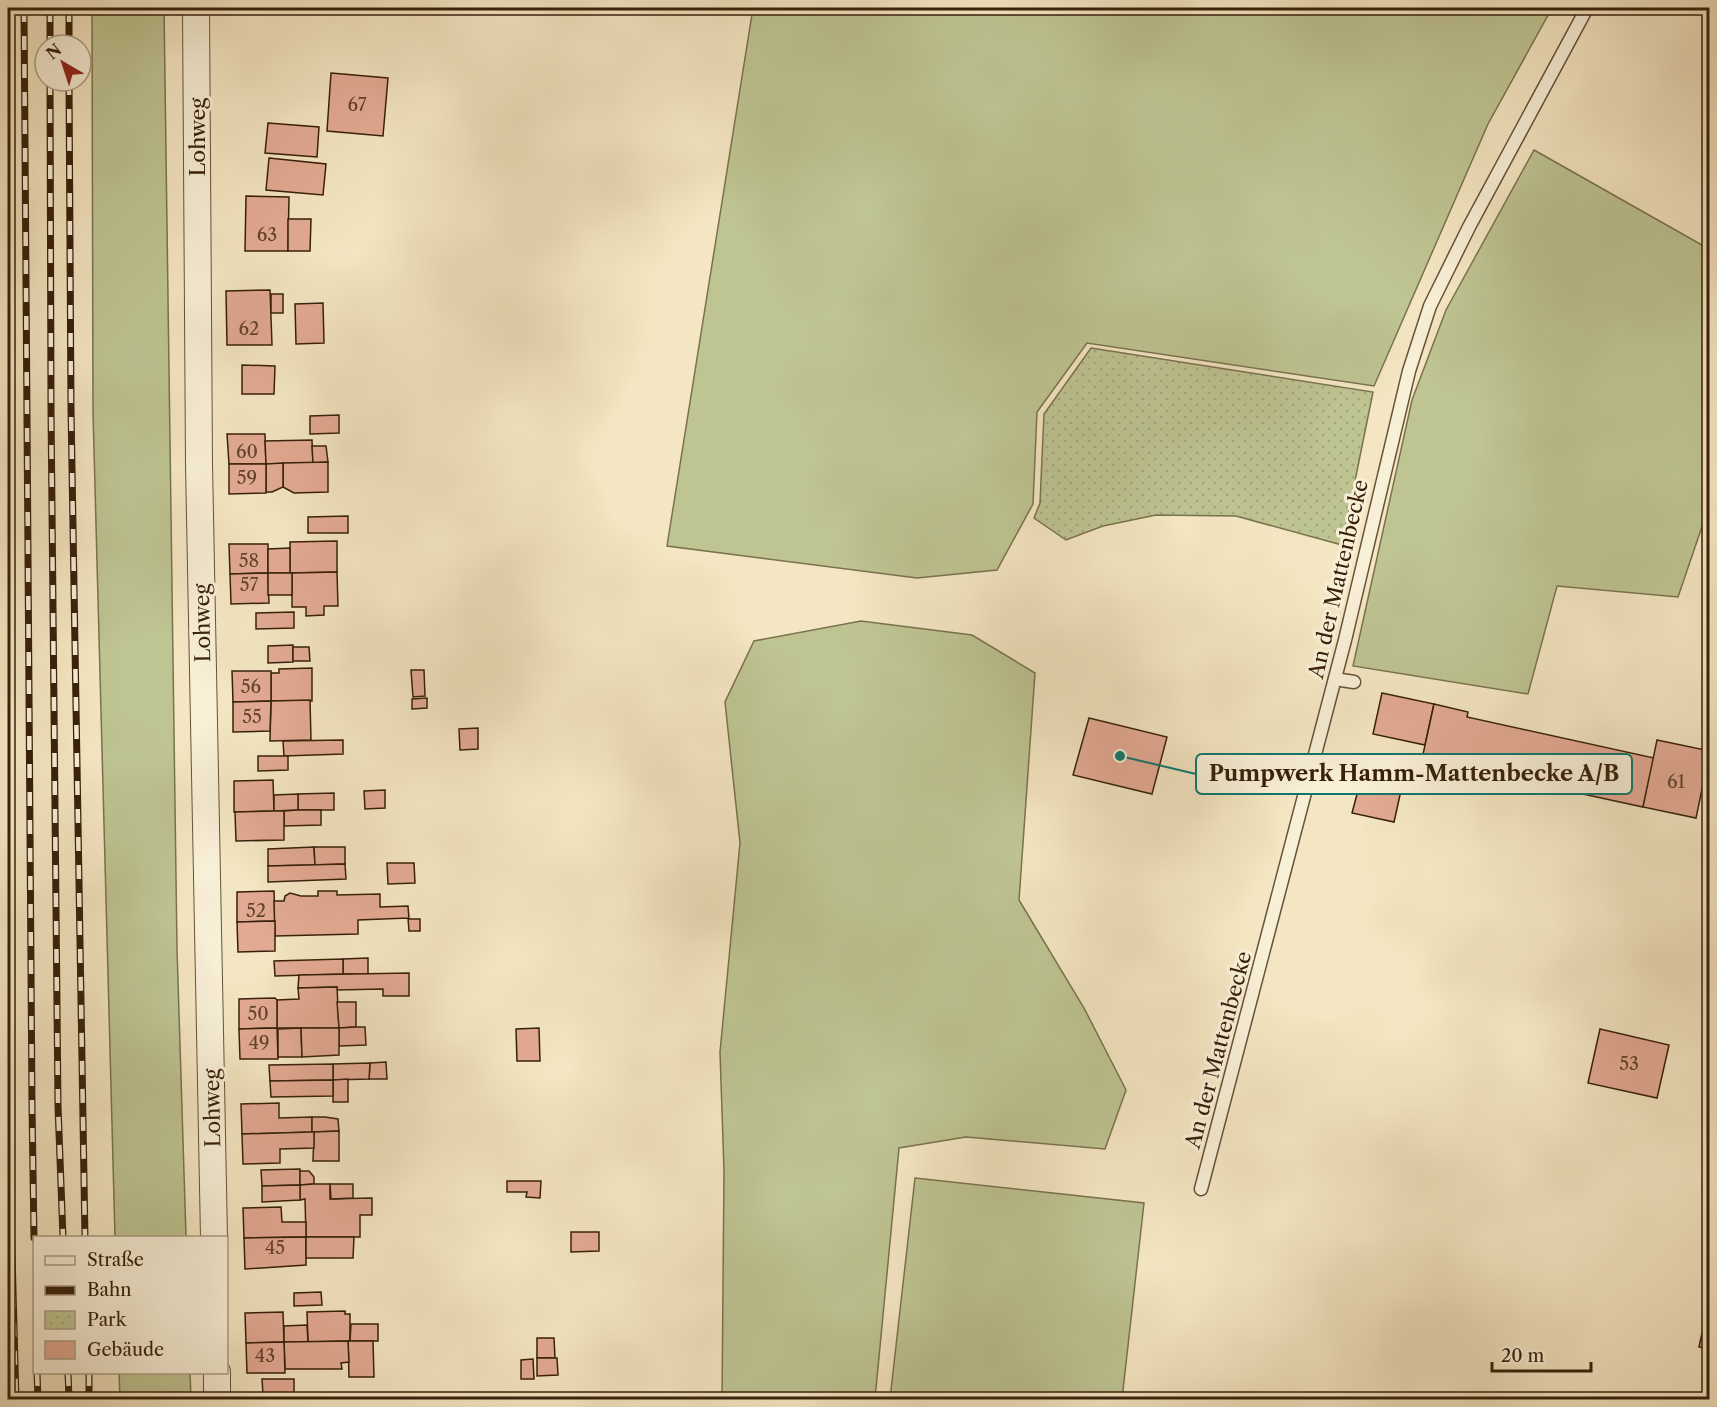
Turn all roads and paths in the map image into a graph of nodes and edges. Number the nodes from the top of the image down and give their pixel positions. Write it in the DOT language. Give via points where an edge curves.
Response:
graph roads {
  1 [pos="196,8"];
  2 [pos="1587,8"];
  3 [pos="1335,679"];
  4 [pos="1354,682"];
  5 [pos="1201,1189"];
  6 [pos="214,1236"];
  7 [pos="217,1374"];
  8 [pos="217,1400"];
  1 -- 6 [label="street, Lohweg" via="199,476"];
  2 -- 3 [label="lane, An der Mattenbecke" via="1430,306 1408,371"];
  3 -- 4 [label="lane"];
  3 -- 5 [label="lane, An der Mattenbecke"];
  7 -- 8 [label="street"];
}
